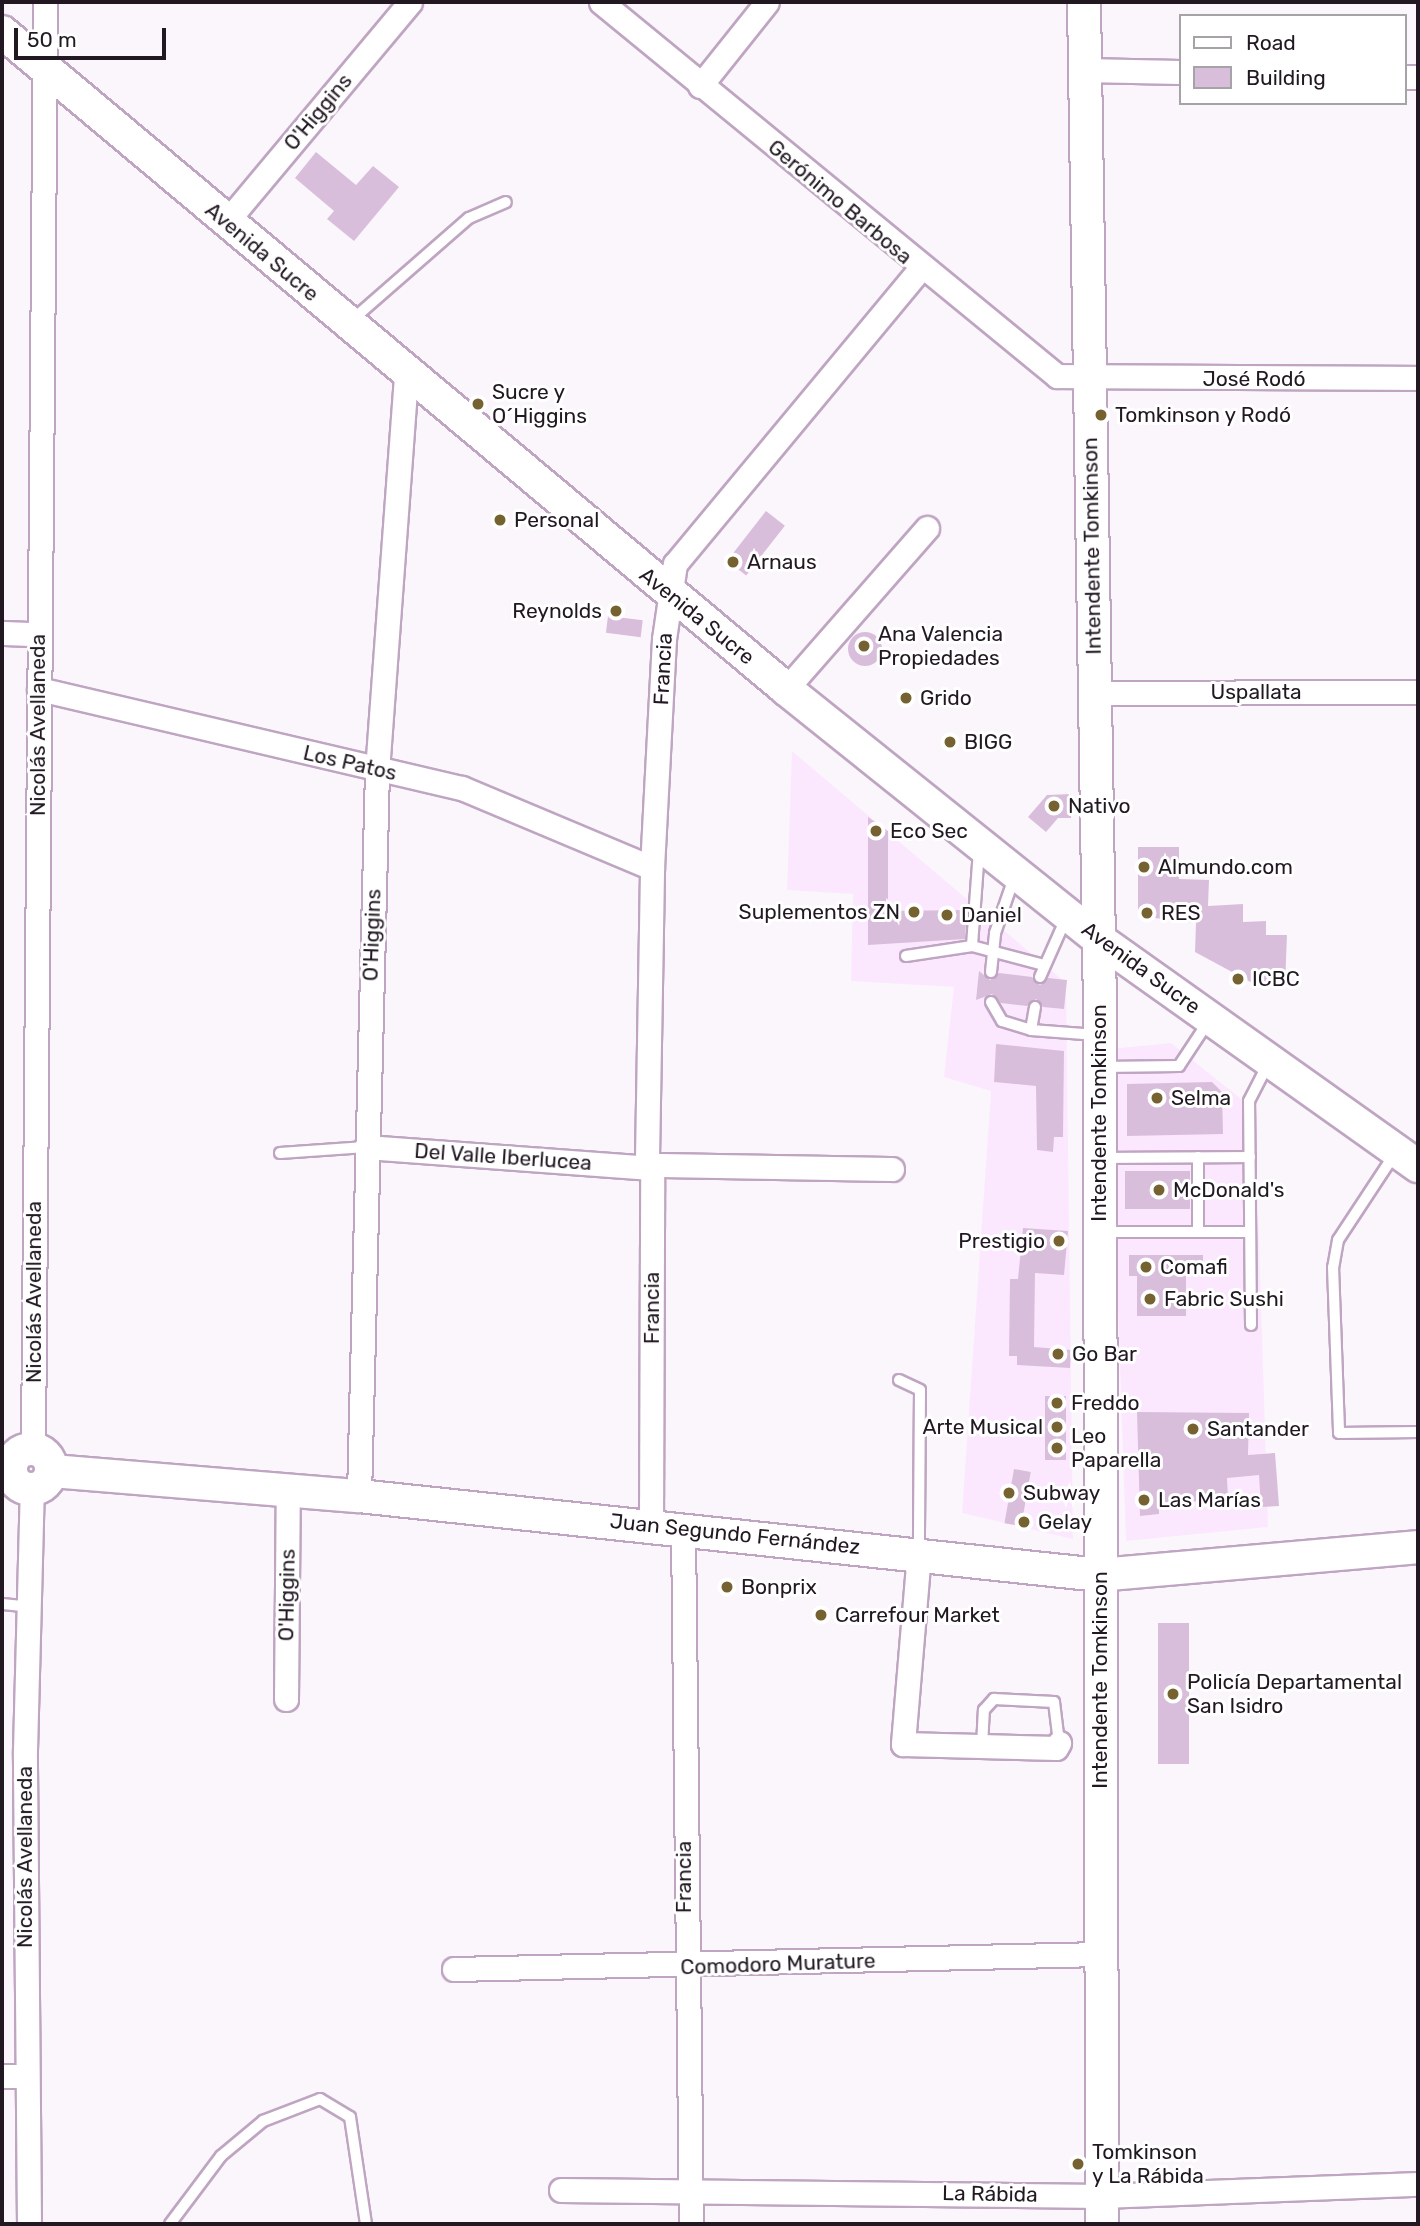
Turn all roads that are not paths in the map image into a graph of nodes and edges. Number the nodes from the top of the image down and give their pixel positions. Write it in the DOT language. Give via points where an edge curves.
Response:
graph roads {
  1 [pos="46,2"];
  2 [pos="410,2"];
  3 [pos="601,2"];
  4 [pos="767,2"];
  5 [pos="1084,2"];
  6 [pos="2,32"];
  7 [pos="47,70"];
  8 [pos="1084,70"];
  9 [pos="1178,72"];
  10 [pos="700,86"];
  11 [pos="506,202"];
  12 [pos="227,221"];
  13 [pos="920,269"];
  14 [pos="348,324"];
  15 [pos="406,375"];
  16 [pos="1418,378"];
  17 [pos="1089,379"];
  18 [pos="927,528"];
  19 [pos="669,592"];
  20 [pos="2,633"];
  21 [pos="38,634"];
  22 [pos="39,689"];
  23 [pos="786,689"];
  24 [pos="1418,692"];
  25 [pos="1094,693"];
  26 [pos="377,771"];
  27 [pos="979,843"];
  28 [pos="652,868"];
  29 [pos="1016,873"];
  30 [pos="1068,914"];
  31 [pos="1097,938"];
  32 [pos="972,946"];
  33 [pos="990,956"];
  34 [pos="906,957"];
  35 [pos="1044,965"];
  36 [pos="991,972"];
  37 [pos="1040,978"];
  38 [pos="990,1002"];
  39 [pos="1035,1007"];
  40 [pos="1209,1018"];
  41 [pos="1031,1030"];
  42 [pos="1100,1035"];
  43 [pos="1269,1061"];
  44 [pos="1100,1066"];
  45 [pos="366,1147"];
  46 [pos="280,1153"];
  47 [pos="1198,1157"];
  48 [pos="1250,1157"];
  49 [pos="1100,1158"];
  50 [pos="1407,1159"];
  51 [pos="650,1166"];
  52 [pos="892,1169"];
  53 [pos="1099,1232"];
  54 [pos="1198,1232"];
  55 [pos="1250,1232"];
  56 [pos="1251,1325"];
  57 [pos="899,1380"];
  58 [pos="1418,1432"];
  59 [pos="26,1468"];
  60 [pos="288,1490"];
  61 [pos="359,1496"];
  62 [pos="651,1525"];
  63 [pos="683,1530"];
  64 [pos="1418,1547"];
  65 [pos="919,1553"];
  66 [pos="1099,1575"];
  67 [pos="2,1604"];
  68 [pos="29,1607"];
  69 [pos="286,1699"];
  70 [pos="1059,1743"];
  71 [pos="982,1747"];
  72 [pos="1101,1954"];
  73 [pos="684,1968"];
  74 [pos="454,1969"];
  75 [pos="2,2076"];
  76 [pos="26,2076"];
  77 [pos="1418,2184"];
  78 [pos="561,2190"];
  79 [pos="690,2190"];
  80 [pos="1102,2210"];
  81 [pos="29,2224"];
  82 [pos="170,2224"];
  83 [pos="366,2224"];
  84 [pos="691,2224"];
  1 -- 7 [label="street, Nicolás Avellaneda"];
  2 -- 12 [label="street, O'Higgins"];
  3 -- 10 [label="street, Gerónimo Barbosa"];
  4 -- 10 [label="street"];
  5 -- 8 [label="main road, Intendente Tomkinson"];
  6 -- 7 [label="main road, Avenida Sucre"];
  7 -- 12 [label="main road, Avenida Sucre"];
  7 -- 21 [label="street, Nicolás Avellaneda"];
  8 -- 9 [label="street"];
  8 -- 17 [label="main road, Intendente Tomkinson"];
  10 -- 13 [label="street, Gerónimo Barbosa"];
  11 -- 14 [label="lane" via="469,218"];
  12 -- 14 [label="main road, Avenida Sucre"];
  13 -- 17 [label="street, Gerónimo Barbosa" via="1040,365 1057,376"];
  13 -- 19 [label="street, Francia" via="690,544 675,564"];
  14 -- 15 [label="main road, Avenida Sucre"];
  15 -- 19 [label="main road, Avenida Sucre"];
  15 -- 26 [label="street, O'Higgins"];
  16 -- 17 [label="street, José Rodó"];
  17 -- 25 [label="main road, Intendente Tomkinson"];
  18 -- 23 [label="street"];
  19 -- 23 [label="main road, Avenida Sucre"];
  19 -- 28 [label="street, Francia"];
  20 -- 21 [label="street"];
  21 -- 22 [label="street, Nicolás Avellaneda"];
  22 -- 26 [label="street, Los Patos"];
  22 -- 59 [label="street, Nicolás Avellaneda"];
  23 -- 27 [label="main road, Avenida Sucre"];
  24 -- 25 [label="street, Uspallata"];
  25 -- 31 [label="main road, Intendente Tomkinson"];
  26 -- 28 [label="street, Los Patos" via="463,788"];
  26 -- 45 [label="street, O'Higgins"];
  27 -- 29 [label="main road, Avenida Sucre"];
  27 -- 32 [label="lane"];
  28 -- 51 [label="street, Francia"];
  29 -- 30 [label="main road, Avenida Sucre"];
  29 -- 33 [label="lane"];
  30 -- 31 [label="main road, Avenida Sucre"];
  30 -- 35 [label="lane"];
  31 -- 40 [label="main road, Avenida Sucre"];
  31 -- 42 [label="main road, Intendente Tomkinson"];
  32 -- 33 [label="lane"];
  32 -- 34 [label="lane"];
  33 -- 35 [label="lane"];
  33 -- 36 [label="lane"];
  35 -- 37 [label="lane"];
  38 -- 41 [label="lane" via="1002,1021"];
  39 -- 41 [label="lane"];
  40 -- 43 [label="main road, Avenida Sucre"];
  40 -- 44 [label="lane" via="1179,1066 1164,1071"];
  41 -- 42 [label="lane"];
  42 -- 44 [label="main road, Intendente Tomkinson"];
  43 -- 48 [label="lane" via="1249,1101"];
  43 -- 50 [label="main road, Avenida Sucre"];
  44 -- 49 [label="main road, Intendente Tomkinson"];
  45 -- 46 [label="lane"];
  45 -- 51 [label="street, Del Valle Iberlucea"];
  45 -- 61 [label="street, O'Higgins"];
  47 -- 48 [label="lane"];
  47 -- 49 [label="lane"];
  47 -- 54 [label="lane"];
  48 -- 55 [label="lane"];
  49 -- 53 [label="main road, Intendente Tomkinson"];
  50 -- 58 [label="lane" via="1338,1240 1333,1266 1339,1433"];
  51 -- 52 [label="street, Del Valle Iberlucea"];
  51 -- 62 [label="street, Francia"];
  53 -- 54 [label="lane"];
  53 -- 66 [label="main road, Intendente Tomkinson"];
  54 -- 55 [label="lane"];
  55 -- 56 [label="lane"];
  57 -- 65 [label="lane" via="920,1390"];
  59 -- 60 [label="main road, Juan Segundo Fernández"];
  59 -- 68 [label="street, Nicolás Avellaneda"];
  60 -- 61 [label="main road, Juan Segundo Fernández"];
  60 -- 69 [label="street, O'Higgins"];
  61 -- 62 [label="main road, Juan Segundo Fernández"];
  62 -- 63 [label="main road, Juan Segundo Fernández"];
  63 -- 65 [label="main road, Juan Segundo Fernández"];
  63 -- 73 [label="street, Francia"];
  64 -- 66 [label="main road, Juan Segundo Fernández"];
  65 -- 66 [label="main road, Juan Segundo Fernández"];
  65 -- 71 [label="street" via="900,1735 916,1749"];
  66 -- 72 [label="main road, Intendente Tomkinson"];
  67 -- 68 [label="lane"];
  68 -- 76 [label="street, Nicolás Avellaneda"];
  70 -- 71 [label="street" via="1056,1748"];
  70 -- 71 [label="lane" via="1054,1702 994,1699 984,1710"];
  72 -- 73 [label="street, Comodoro Murature"];
  72 -- 80 [label="main road, Intendente Tomkinson"];
  73 -- 74 [label="street, Comodoro Murature"];
  73 -- 79 [label="street, Francia"];
  75 -- 76 [label="street"];
  76 -- 81 [label="street, Nicolás Avellaneda"];
  77 -- 80 [label="street, La Rábida"];
  78 -- 79 [label="street, La Rábida"];
  79 -- 80 [label="street, La Rábida"];
  79 -- 84 [label="street, Francia"];
  82 -- 83 [label="lane" via="221,2155 263,2121 320,2099 350,2117"];
}
